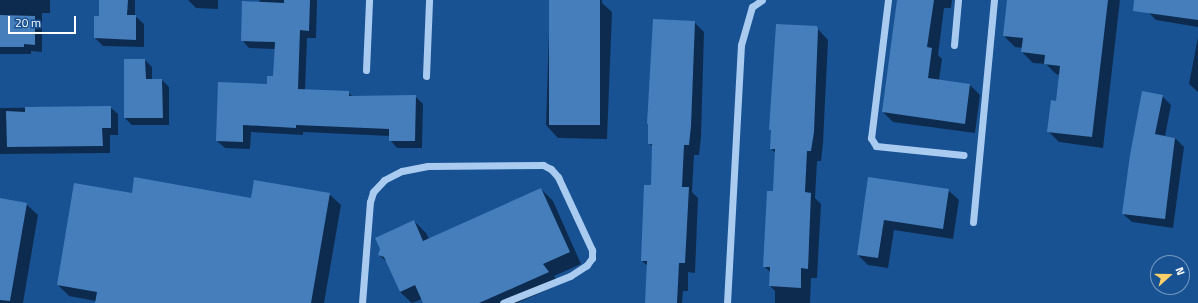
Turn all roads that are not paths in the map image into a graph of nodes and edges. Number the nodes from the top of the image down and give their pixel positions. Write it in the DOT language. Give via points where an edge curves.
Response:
graph roads {
  1 [pos="369,0"];
  2 [pos="429,0"];
  3 [pos="762,0"];
  4 [pos="888,0"];
  5 [pos="958,0"];
  6 [pos="994,0"];
  7 [pos="954,45"];
  8 [pos="366,70"];
  9 [pos="426,76"];
  10 [pos="964,155"];
  11 [pos="973,222"];
  12 [pos="362,303"];
  13 [pos="503,303"];
  14 [pos="727,303"];
  1 -- 8 [label="lane"];
  2 -- 9 [label="lane"];
  3 -- 14 [label="lane" via="752,7 741,45"];
  4 -- 10 [label="lane" via="871,138 876,146"];
  5 -- 7 [label="lane"];
  6 -- 11 [label="lane"];
  12 -- 13 [label="lane" via="370,202 373,192 384,180 402,171 428,166 543,165 558,177 592,250 592,258 587,266 570,276"];
}
